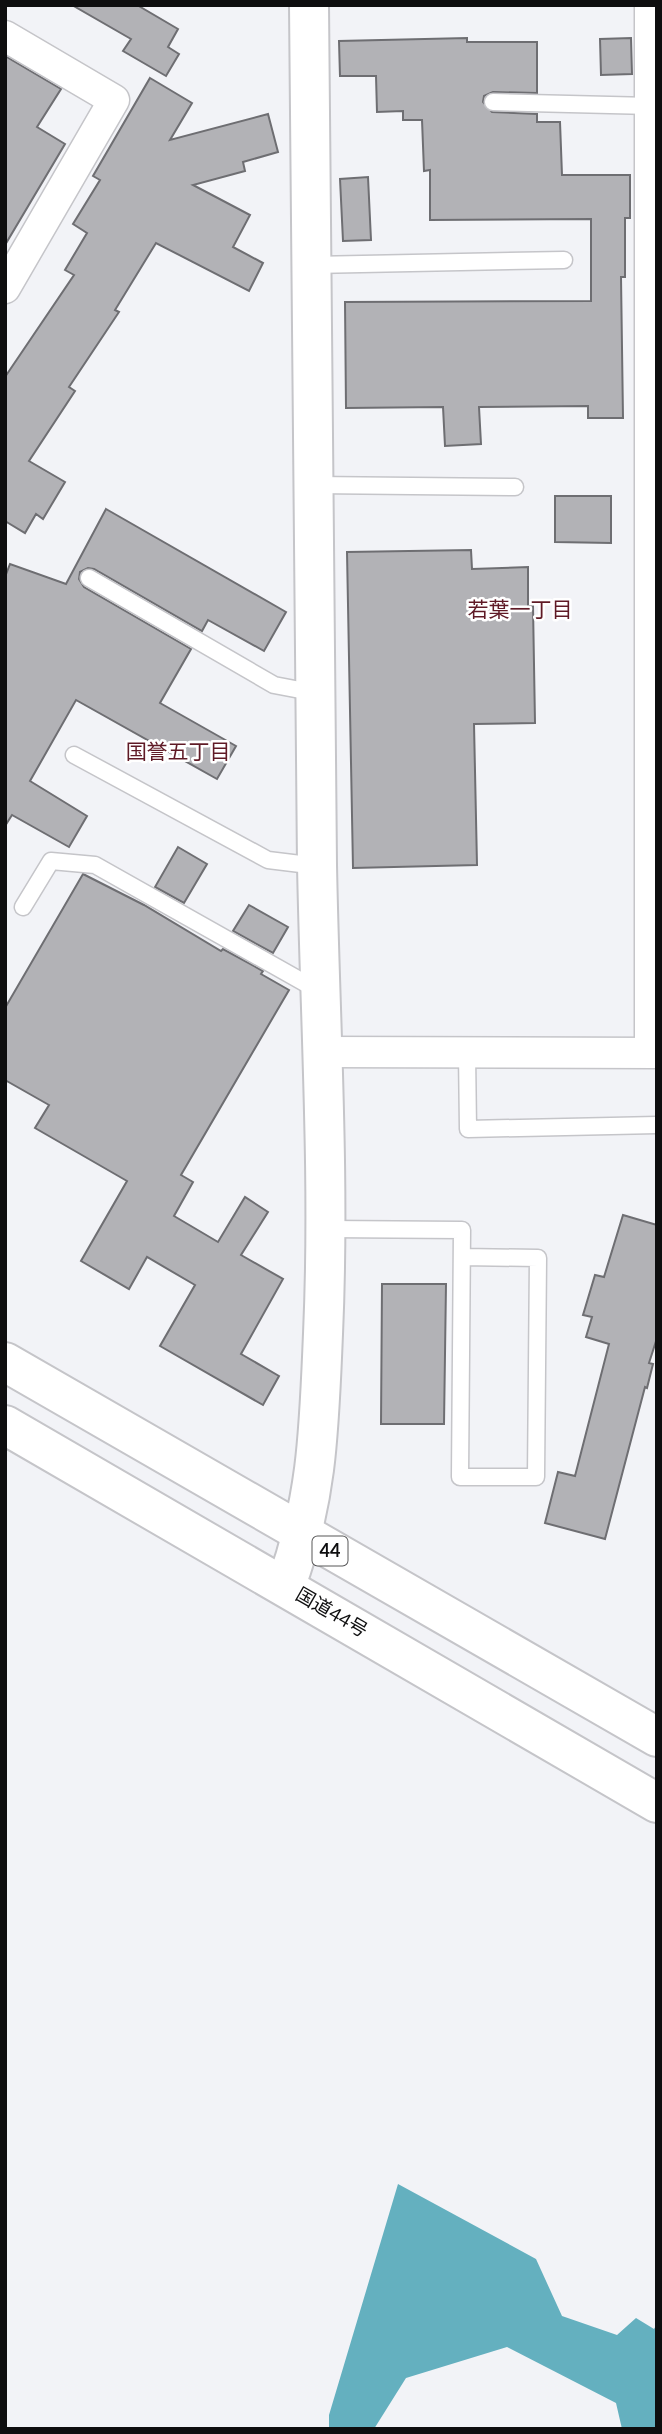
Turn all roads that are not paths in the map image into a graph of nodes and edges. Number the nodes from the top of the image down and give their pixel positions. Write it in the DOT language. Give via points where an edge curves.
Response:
graph roads {
  1 [pos="309,5"];
  2 [pos="650,5"];
  3 [pos="5,36"];
  4 [pos="653,87"];
  5 [pos="493,102"];
  6 [pos="564,260"];
  7 [pos="312,265"];
  8 [pos="5,288"];
  9 [pos="314,485"];
  10 [pos="515,487"];
  11 [pos="89,578"];
  12 [pos="316,693"];
  13 [pos="74,755"];
  14 [pos="317,866"];
  15 [pos="23,907"];
  16 [pos="321,992"];
  17 [pos="322,1052"];
  18 [pos="467,1053"];
  19 [pos="653,1053"];
  20 [pos="657,1125"];
  21 [pos="328,1229"];
  22 [pos="462,1257"];
  23 [pos="5,1362"];
  24 [pos="5,1425"];
  25 [pos="304,1535"];
  26 [pos="286,1585"];
  27 [pos="657,1737"];
  28 [pos="657,1802"];
  1 -- 7 [label="main road"];
  2 -- 4 [label="street"];
  3 -- 8 [label="street" via="114,100"];
  4 -- 5 [label="lane"];
  4 -- 19 [label="street"];
  6 -- 7 [label="lane"];
  7 -- 9 [label="main road"];
  9 -- 10 [label="lane"];
  9 -- 12 [label="main road"];
  11 -- 12 [label="lane" via="274,685"];
  12 -- 14 [label="main road"];
  13 -- 14 [label="lane" via="268,860"];
  14 -- 16 [label="main road"];
  15 -- 16 [label="lane" via="51,861 96,865"];
  16 -- 17 [label="main road"];
  17 -- 18 [label="street"];
  17 -- 21 [label="main road"];
  18 -- 19 [label="street"];
  18 -- 20 [label="lane" via="468,1129"];
  21 -- 22 [label="lane" via="462,1230"];
  21 -- 25 [label="main road" via="319,1441"];
  22 -- 22 [label="lane" via="538,1258 536,1477 460,1477"];
  23 -- 25 [label="main road, 44"];
  24 -- 26 [label="main road, 国道44号"];
  25 -- 26 [label="main road"];
  25 -- 27 [label="main road, 44"];
  26 -- 28 [label="main road, 国道44号"];
}
